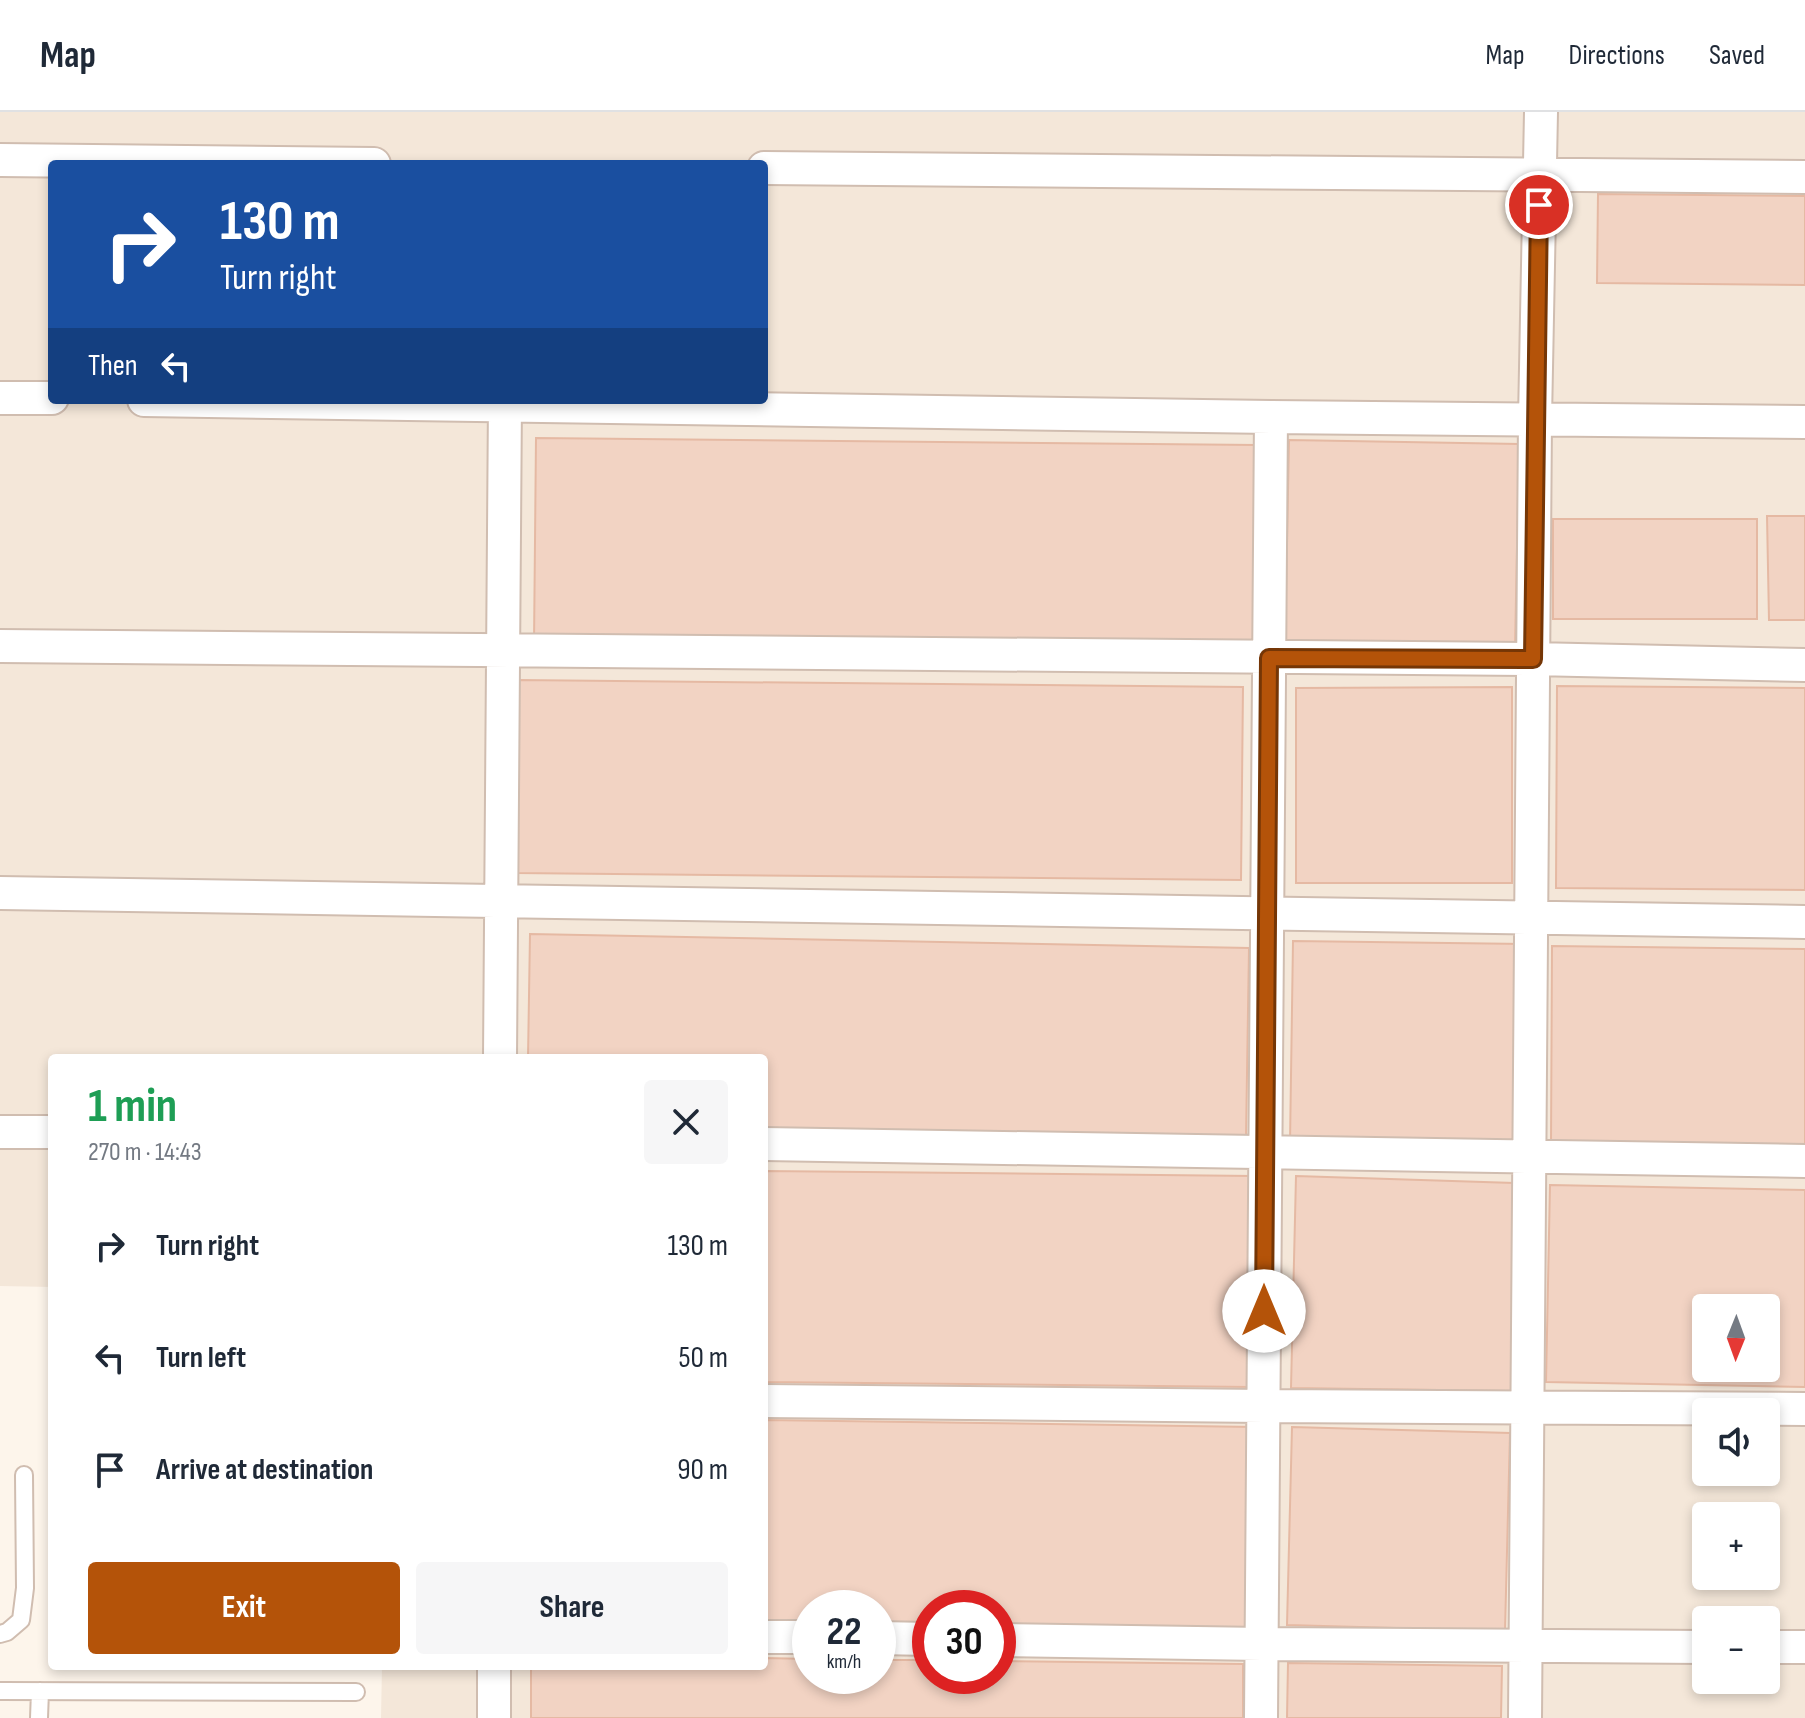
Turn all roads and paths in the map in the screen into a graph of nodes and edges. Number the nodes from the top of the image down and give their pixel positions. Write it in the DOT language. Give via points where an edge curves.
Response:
graph roads {
  1 [pos="1541,112"];
  2 [pos="0,160"];
  3 [pos="48,161"];
  4 [pos="768,168"];
  5 [pos="1540,174"];
  6 [pos="1805,177"];
  7 [pos="0,398"];
  8 [pos="48,398"];
  9 [pos="505,404"];
  10 [pos="560,404"];
  11 [pos="1271,417"];
  12 [pos="1535,419"];
  13 [pos="1805,422"];
  14 [pos="0,646"];
  15 [pos="503,651"];
  16 [pos="1269,658"];
  17 [pos="1533,659"];
  18 [pos="1805,665"];
  19 [pos="0,893"];
  20 [pos="501,901"];
  21 [pos="1267,913"];
  22 [pos="1531,917"];
  23 [pos="1805,922"];
  24 [pos="500,1054"];
  25 [pos="0,1132"];
  26 [pos="48,1132"];
  27 [pos="768,1144"];
  28 [pos="1265,1153"];
  29 [pos="1529,1157"];
  30 [pos="1805,1161"];
  31 [pos="768,1401"];
  32 [pos="1264,1406"];
  33 [pos="1527,1408"];
  34 [pos="1805,1409"];
  35 [pos="24,1475"];
  36 [pos="0,1634"];
  37 [pos="768,1637"];
  38 [pos="792,1637"];
  39 [pos="1016,1640"];
  40 [pos="1262,1644"];
  41 [pos="1526,1645"];
  42 [pos="1692,1647"];
  43 [pos="1780,1647"];
  44 [pos="1805,1647"];
  45 [pos="494,1670"];
  46 [pos="0,1691"];
  47 [pos="40,1691"];
  48 [pos="356,1692"];
  49 [pos="39,1718"];
  50 [pos="494,1718"];
  51 [pos="1261,1718"];
  52 [pos="1525,1718"];
  1 -- 5 [label="street"];
  2 -- 3 [label="street"];
  4 -- 5 [label="street"];
  5 -- 6 [label="street"];
  5 -- 12 [label="street"];
  7 -- 8 [label="street"];
  9 -- 15 [label="street"];
  10 -- 11 [label="street"];
  11 -- 12 [label="street"];
  11 -- 16 [label="street"];
  12 -- 13 [label="street"];
  12 -- 17 [label="street"];
  14 -- 15 [label="street"];
  15 -- 16 [label="street"];
  15 -- 20 [label="street"];
  16 -- 17 [label="street"];
  16 -- 21 [label="street"];
  17 -- 18 [label="street"];
  17 -- 22 [label="street"];
  19 -- 20 [label="street"];
  20 -- 21 [label="street"];
  20 -- 24 [label="street"];
  21 -- 22 [label="street"];
  21 -- 28 [label="street"];
  22 -- 23 [label="street"];
  22 -- 29 [label="street"];
  25 -- 26 [label="street"];
  27 -- 28 [label="street"];
  28 -- 29 [label="street"];
  28 -- 32 [label="street"];
  29 -- 30 [label="street"];
  29 -- 33 [label="street"];
  31 -- 32 [label="street"];
  32 -- 33 [label="street"];
  32 -- 40 [label="street"];
  33 -- 34 [label="street"];
  33 -- 41 [label="street"];
  35 -- 36 [label="lane" via="21,1620"];
  37 -- 38 [label="street"];
  39 -- 40 [label="street"];
  40 -- 41 [label="street"];
  40 -- 51 [label="street"];
  41 -- 42 [label="street"];
  41 -- 52 [label="street"];
  43 -- 44 [label="street"];
  45 -- 50 [label="street"];
  46 -- 47 [label="lane"];
  47 -- 48 [label="lane"];
  47 -- 49 [label="lane"];
}
